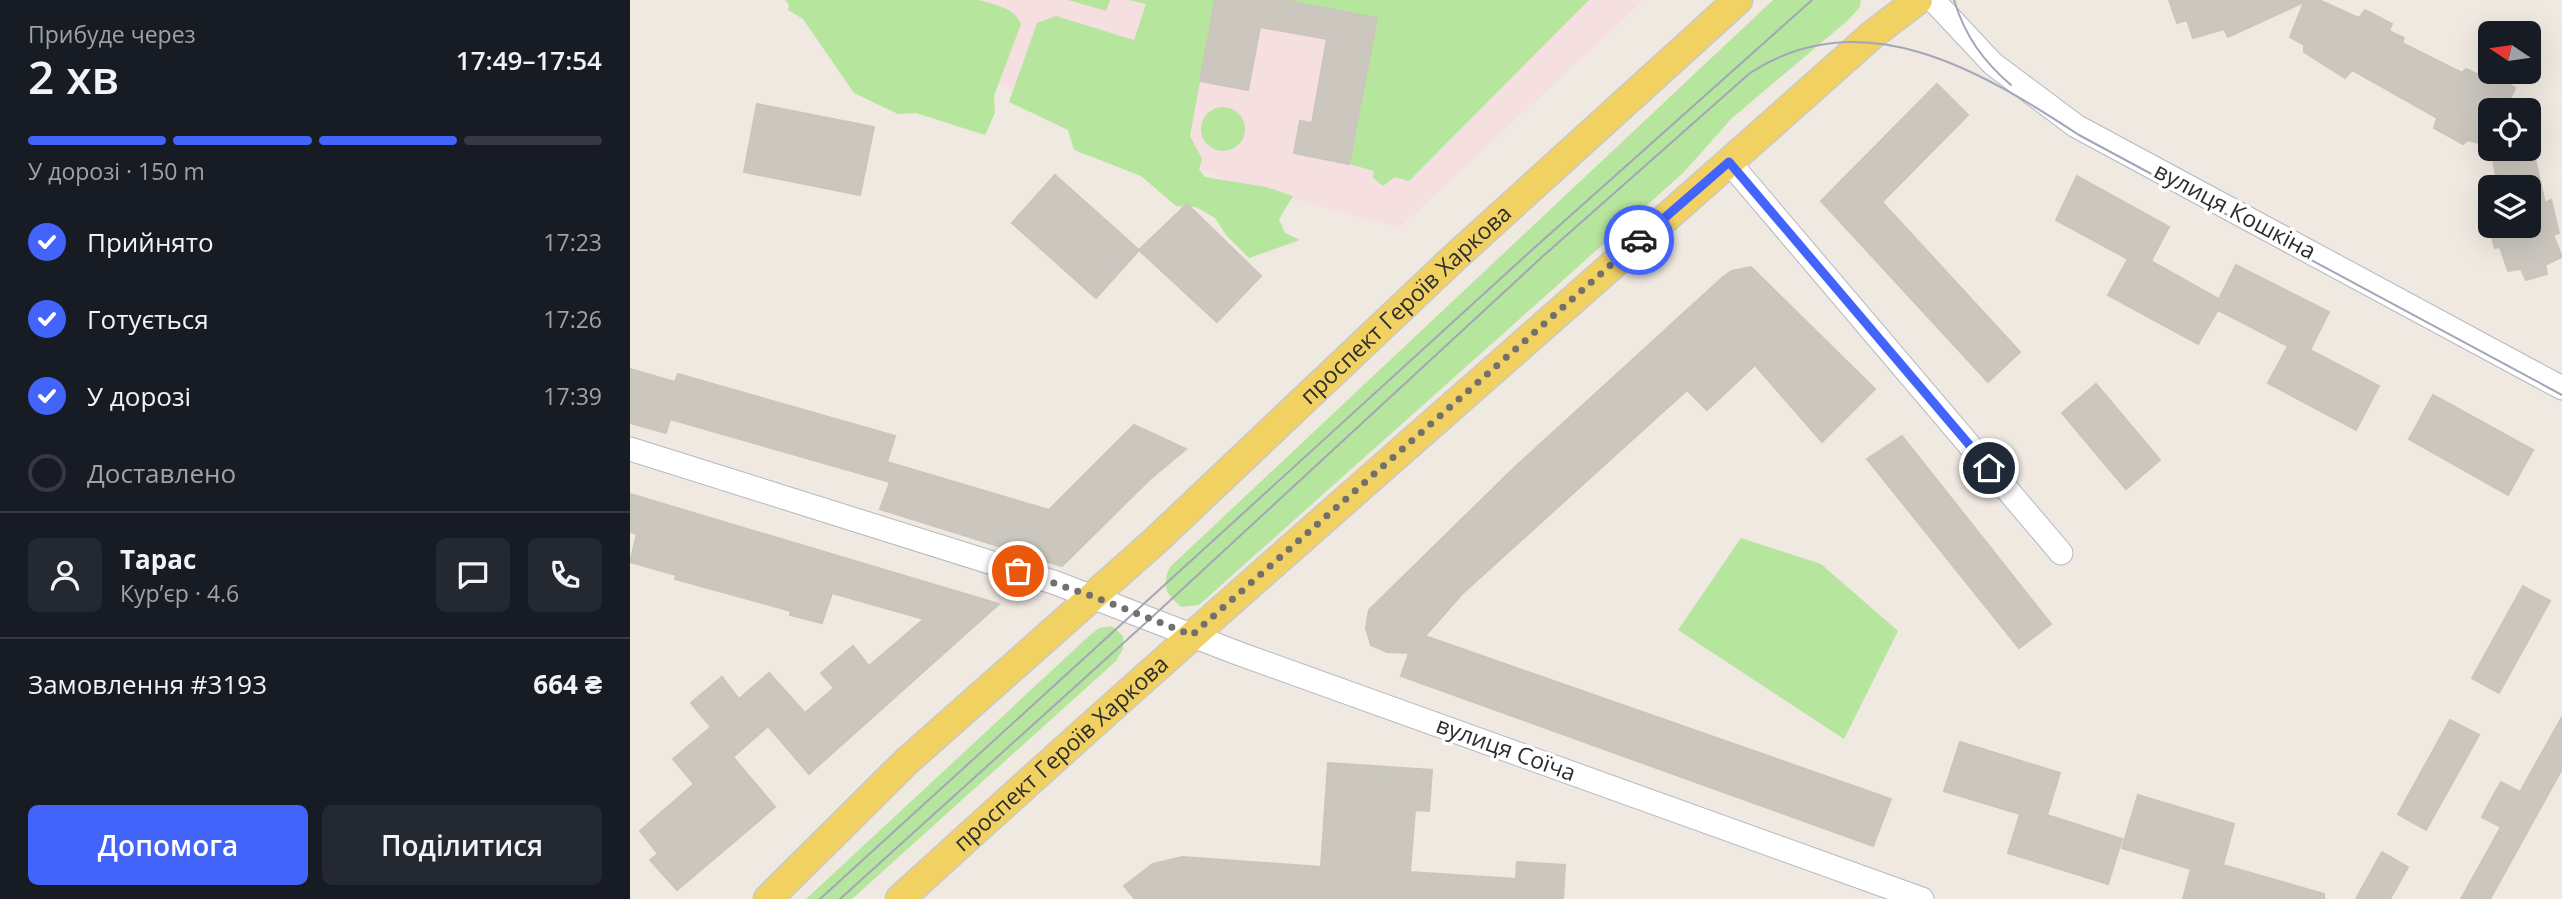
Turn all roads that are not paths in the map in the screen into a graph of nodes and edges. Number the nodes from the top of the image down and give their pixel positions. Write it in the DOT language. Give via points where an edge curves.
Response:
graph roads {
  1 [pos="1738,0"];
  2 [pos="1918,0"];
  3 [pos="1933,0"];
  4 [pos="1729,162"];
  5 [pos="2562,388"];
  6 [pos="630,449"];
  7 [pos="2061,553"];
  8 [pos="1092,596"];
  9 [pos="1192,635"];
  10 [pos="768,899"];
  11 [pos="900,899"];
  12 [pos="1922,899"];
  1 -- 8 [label="main road, проспект Героїв Харкова"];
  2 -- 4 [label="main road, проспект Героїв Харкова" via="1872,34"];
  3 -- 5 [label="street, вулиця Кошкіна" via="1993,64 2076,126"];
  4 -- 7 [label="street"];
  4 -- 9 [label="main road, проспект Героїв Харкова"];
  6 -- 8 [label="street, вулиця Соїча"];
  8 -- 9 [label="street, вулиця Соїча"];
  8 -- 10 [label="main road, проспект Героїв Харкова" via="907,761"];
  9 -- 11 [label="main road, проспект Героїв Харкова"];
  9 -- 12 [label="street, вулиця Соїча"];
}
